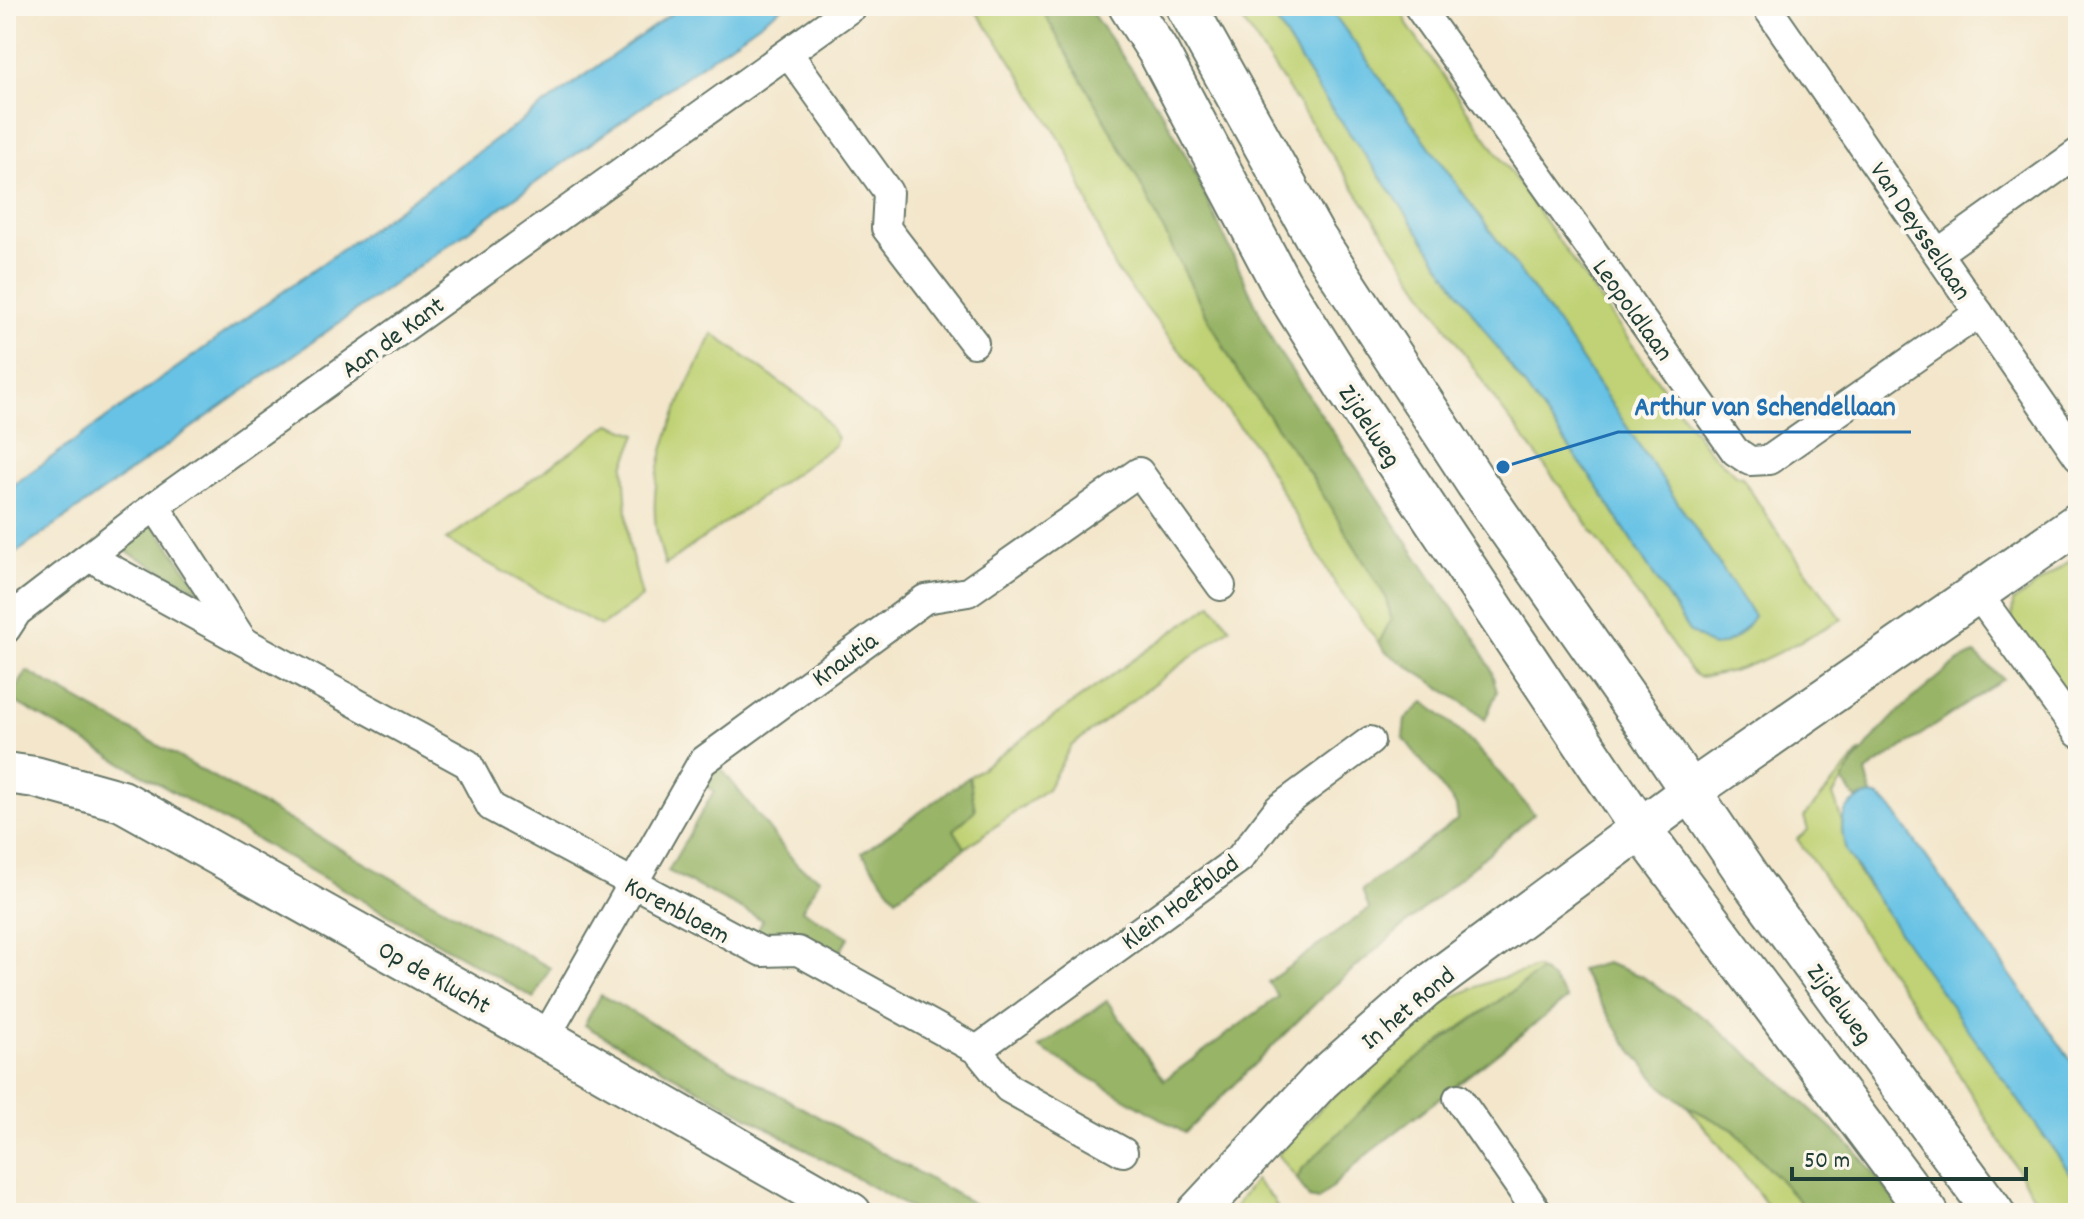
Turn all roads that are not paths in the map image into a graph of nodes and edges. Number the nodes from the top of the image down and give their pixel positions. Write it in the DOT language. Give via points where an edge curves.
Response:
graph roads {
  1 [pos="853,6"];
  2 [pos="1129,6"];
  3 [pos="1186,6"];
  4 [pos="1418,6"];
  5 [pos="1766,6"];
  6 [pos="788,53"];
  7 [pos="2078,153"];
  8 [pos="1938,253"];
  9 [pos="1979,313"];
  10 [pos="974,343"];
  11 [pos="2078,456"];
  12 [pos="155,506"];
  13 [pos="2078,523"];
  14 [pos="102,564"];
  15 [pos="1221,586"];
  16 [pos="1977,593"];
  17 [pos="6,629"];
  18 [pos="244,642"];
  19 [pos="2078,733"];
  20 [pos="1370,741"];
  21 [pos="6,773"];
  22 [pos="1691,791"];
  23 [pos="1640,828"];
  24 [pos="632,885"];
  25 [pos="545,1038"];
  26 [pos="977,1050"];
  27 [pos="1458,1098"];
  28 [pos="1123,1152"];
  29 [pos="851,1213"];
  30 [pos="1197,1213"];
  31 [pos="1538,1213"];
  32 [pos="1928,1213"];
  33 [pos="1994,1213"];
  1 -- 6 [label="street, Aan de Kant"];
  2 -- 23 [label="main road, Zijdelweg" via="1281,284"];
  3 -- 22 [label="main road, Zijdelweg" via="1315,237 1476,483"];
  4 -- 9 [label="street, Leopoldlaan" via="1735,451 1750,461 1769,460"];
  5 -- 8 [label="street, Van Deyssellaan"];
  6 -- 10 [label="street" via="888,192 886,228"];
  6 -- 12 [label="street, Aan de Kant"];
  7 -- 8 [label="street"];
  8 -- 9 [label="street, Van Deyssellaan"];
  9 -- 11 [label="street, Van Deyssellaan"];
  12 -- 17 [label="street, Aan de Kant" via="17,612"];
  12 -- 18 [label="street, Korenbloem"];
  13 -- 16 [label="main road"];
  14 -- 18 [label="street, Korenbloem"];
  15 -- 24 [label="street, Knautia" via="1139,472 968,592 925,599 702,762"];
  16 -- 19 [label="street"];
  16 -- 22 [label="main road"];
  18 -- 24 [label="street, Korenbloem" via="468,764 491,807"];
  20 -- 26 [label="street, Klein Hoefblad" via="1278,809 1240,858"];
  21 -- 25 [label="main road, Op de Klucht" via="122,801"];
  22 -- 23 [label="main road"];
  22 -- 33 [label="main road, Zijdelweg"];
  23 -- 30 [label="main road, In het Rond" via="1424,989 1320,1081"];
  23 -- 32 [label="main road, Zijdelweg"];
  24 -- 25 [label="street, Knautia"];
  24 -- 26 [label="street, Korenbloem" via="762,952 798,951"];
  25 -- 29 [label="main road, Op de Klucht"];
  26 -- 28 [label="street, Korenbloem" via="1008,1088"];
  27 -- 31 [label="street"];
}
